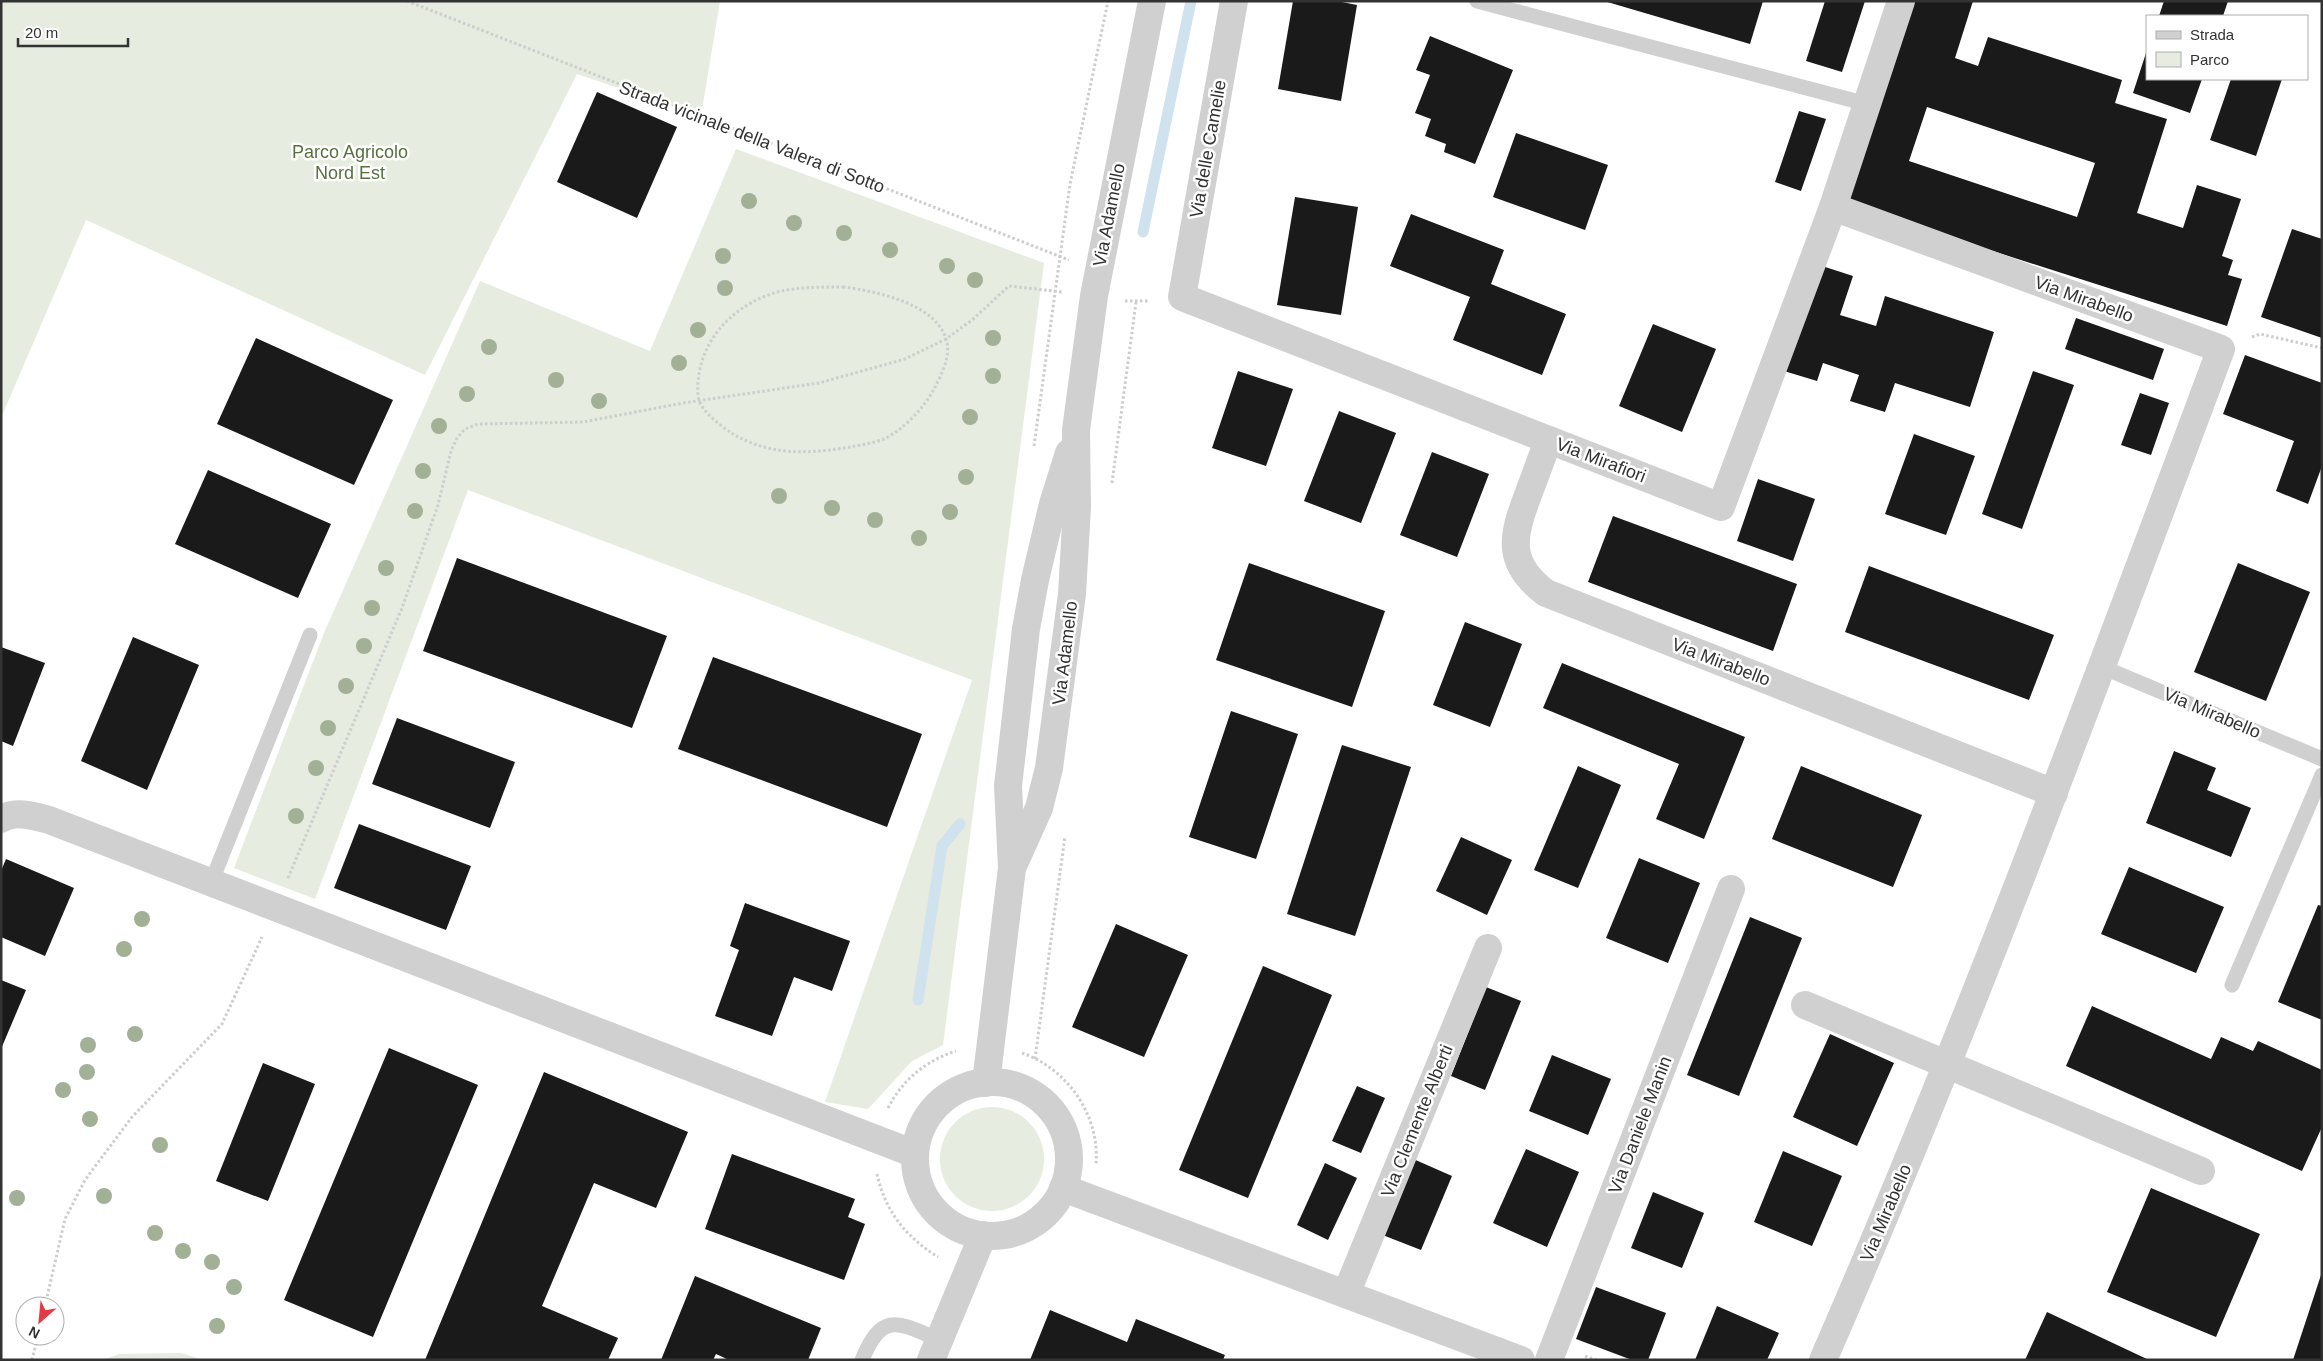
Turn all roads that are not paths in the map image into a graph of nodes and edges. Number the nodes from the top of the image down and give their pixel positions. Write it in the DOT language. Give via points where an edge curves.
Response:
graph roads {
  1 [pos="1152,1"];
  2 [pos="1234,1"];
  3 [pos="1477,1"];
  4 [pos="1901,1"];
  5 [pos="1867,104"];
  6 [pos="1833,207"];
  7 [pos="1182,297"];
  8 [pos="1076,430"];
  9 [pos="1548,440"];
  10 [pos="310,635"];
  11 [pos="2102,667"];
  12 [pos="2322,759"];
  13 [pos="2322,775"];
  14 [pos="2054,793"];
  15 [pos="3,818"];
  16 [pos="1012,868"];
  17 [pos="211,883"];
  18 [pos="1731,890"];
  19 [pos="1488,948"];
  20 [pos="2232,985"];
  21 [pos="1805,1005"];
  22 [pos="1946,1065"];
  23 [pos="986,1083"];
  24 [pos="915,1154"];
  25 [pos="2201,1171"];
  26 [pos="1063,1188"];
  27 [pos="983,1235"];
  28 [pos="1346,1294"];
  29 [pos="935,1350"];
  30 [pos="862,1360"];
  31 [pos="1521,1360"];
  32 [pos="1549,1360"];
  33 [pos="1823,1360"];
  1 -- 8 [label="street, Via Adamello" via="1097,272"];
  2 -- 7 [label="street, Via delle Camelie"];
  3 -- 5 [label="lane"];
  4 -- 5 [label="street"];
  5 -- 6 [label="street"];
  6 -- 9 [label="street, Via Mirafiori" via="1721,507"];
  6 -- 11 [label="street, Via Mirabello" via="2221,350"];
  7 -- 9 [label="street, Via Mirafiori"];
  8 -- 16 [label="street, Via Adamello" via="1053,504 1026,629 1008,786"];
  8 -- 16 [label="street, Via Adamello" via="1075,564 1051,759 1039,808"];
  9 -- 14 [label="street, Via Mirabello" via="1519,517 1514,541 1524,571 1531,582 1546,593"];
  10 -- 17 [label="lane"];
  11 -- 12 [label="lane, Via Mirabello"];
  11 -- 14 [label="street, Via Mirabello"];
  13 -- 20 [label="lane"];
  14 -- 22 [label="street, Via Mirabello"];
  15 -- 17 [label="street" via="29,815 49,820"];
  16 -- 23 [label="street, Via Adamello"];
  17 -- 24 [label="street"];
  18 -- 32 [label="street, Via Daniele Manin"];
  19 -- 28 [label="street, Via Clemente Alberti"];
  21 -- 22 [label="street"];
  22 -- 25 [label="street"];
  22 -- 33 [label="street, Via Mirabello"];
  23 -- 24 [label="street" via="956,1091 937,1105 924,1124"];
  23 -- 26 [label="street" via="1009,1084 1024,1089 1054,1113 1062,1126 1068,1149 1068,1172"];
  24 -- 27 [label="street" via="920,1184 936,1211 961,1229"];
  26 -- 27 [label="street" via="1052,1207 1035,1223 1006,1234"];
  26 -- 28 [label="street"];
  27 -- 29 [label="street"];
  28 -- 31 [label="street"];
  29 -- 30 [label="lane" via="914,1329 893,1324 875,1334"];
}
